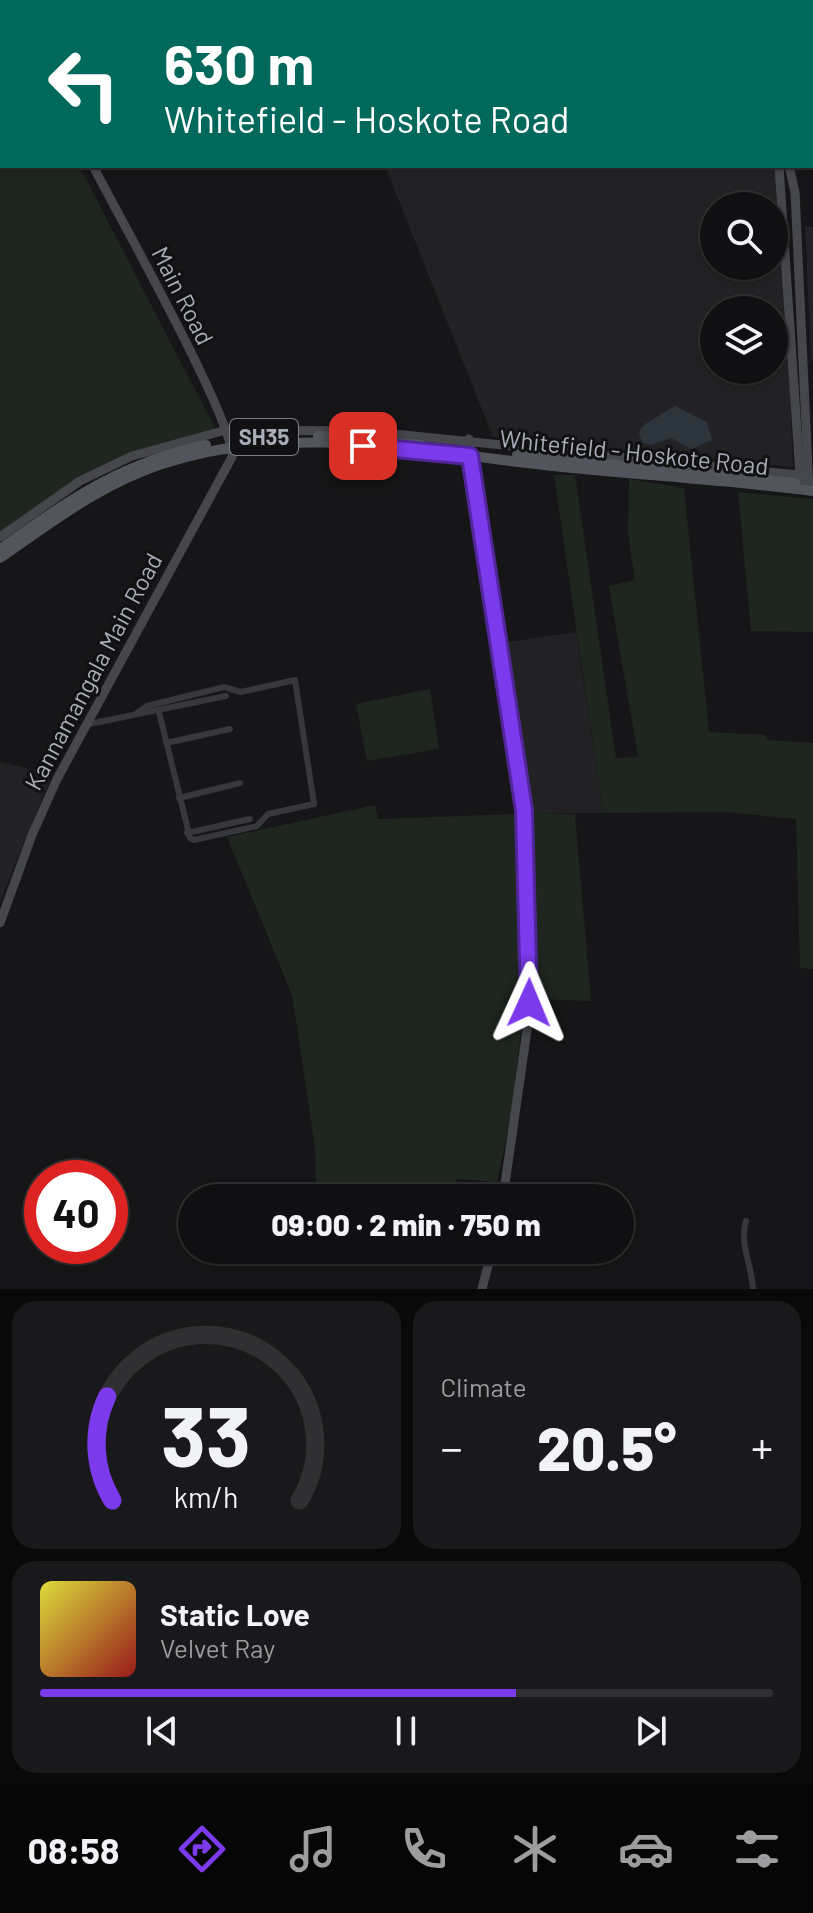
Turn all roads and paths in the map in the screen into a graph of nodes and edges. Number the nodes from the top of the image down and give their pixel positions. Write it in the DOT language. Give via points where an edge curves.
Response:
graph roads {
  1 [pos="94,168"];
  2 [pos="779,168"];
  3 [pos="789,168"];
  4 [pos="802,428"];
  5 [pos="230,439"];
  6 [pos="470,448"];
  7 [pos="807,484"];
  8 [pos="0,537"];
  9 [pos="0,549"];
  10 [pos="0,558"];
  11 [pos="226,696"];
  12 [pos="159,712"];
  13 [pos="137,713"];
  14 [pos="89,724"];
  15 [pos="230,729"];
  16 [pos="166,743"];
  17 [pos="240,783"];
  18 [pos="179,798"];
  19 [pos="250,819"];
  20 [pos="187,833"];
  21 [pos="0,923"];
  22 [pos="505,1184"];
  23 [pos="746,1221"];
  24 [pos="488,1264"];
  25 [pos="482,1289"];
  26 [pos="753,1289"];
  1 -- 5 [label="street, Main Road"];
  2 -- 4 [label="street"];
  3 -- 4 [label="street" via="795,192"];
  4 -- 7 [label="street"];
  5 -- 6 [label="main road, Whitefield - Hoskote Road / SH35"];
  5 -- 6 [label="street" via="320,428"];
  5 -- 8 [label="street" via="132,456 80,481"];
  5 -- 9 [label="main road, Whitefield - Hoskote Road / SH35" via="111,475"];
  5 -- 10 [label="main road, Whitefield - Hoskote Road / SH35" via="115,482"];
  5 -- 14 [label="street, Kannamangala Main Road" via="232,457 224,474"];
  6 -- 7 [label="main road, Whitefield - Hoskote Road / SH35"];
  6 -- 7 [label="street"];
  6 -- 22 [label="street" via="519,762 527,864 528,1023"];
  11 -- 12 [label="street"];
  12 -- 13 [label="street"];
  12 -- 16 [label="street"];
  13 -- 14 [label="street"];
  13 -- 20 [label="street" via="224,687 241,692 295,680 314,804 268,814 257,826 194,840"];
  14 -- 21 [label="street, Kannamangala Main Road" via="35,827"];
  15 -- 16 [label="street"];
  16 -- 18 [label="street"];
  17 -- 18 [label="street"];
  18 -- 20 [label="street"];
  19 -- 20 [label="street"];
  23 -- 26 [label="street" via="743,1241"];
  24 -- 25 [label="street"];
}
